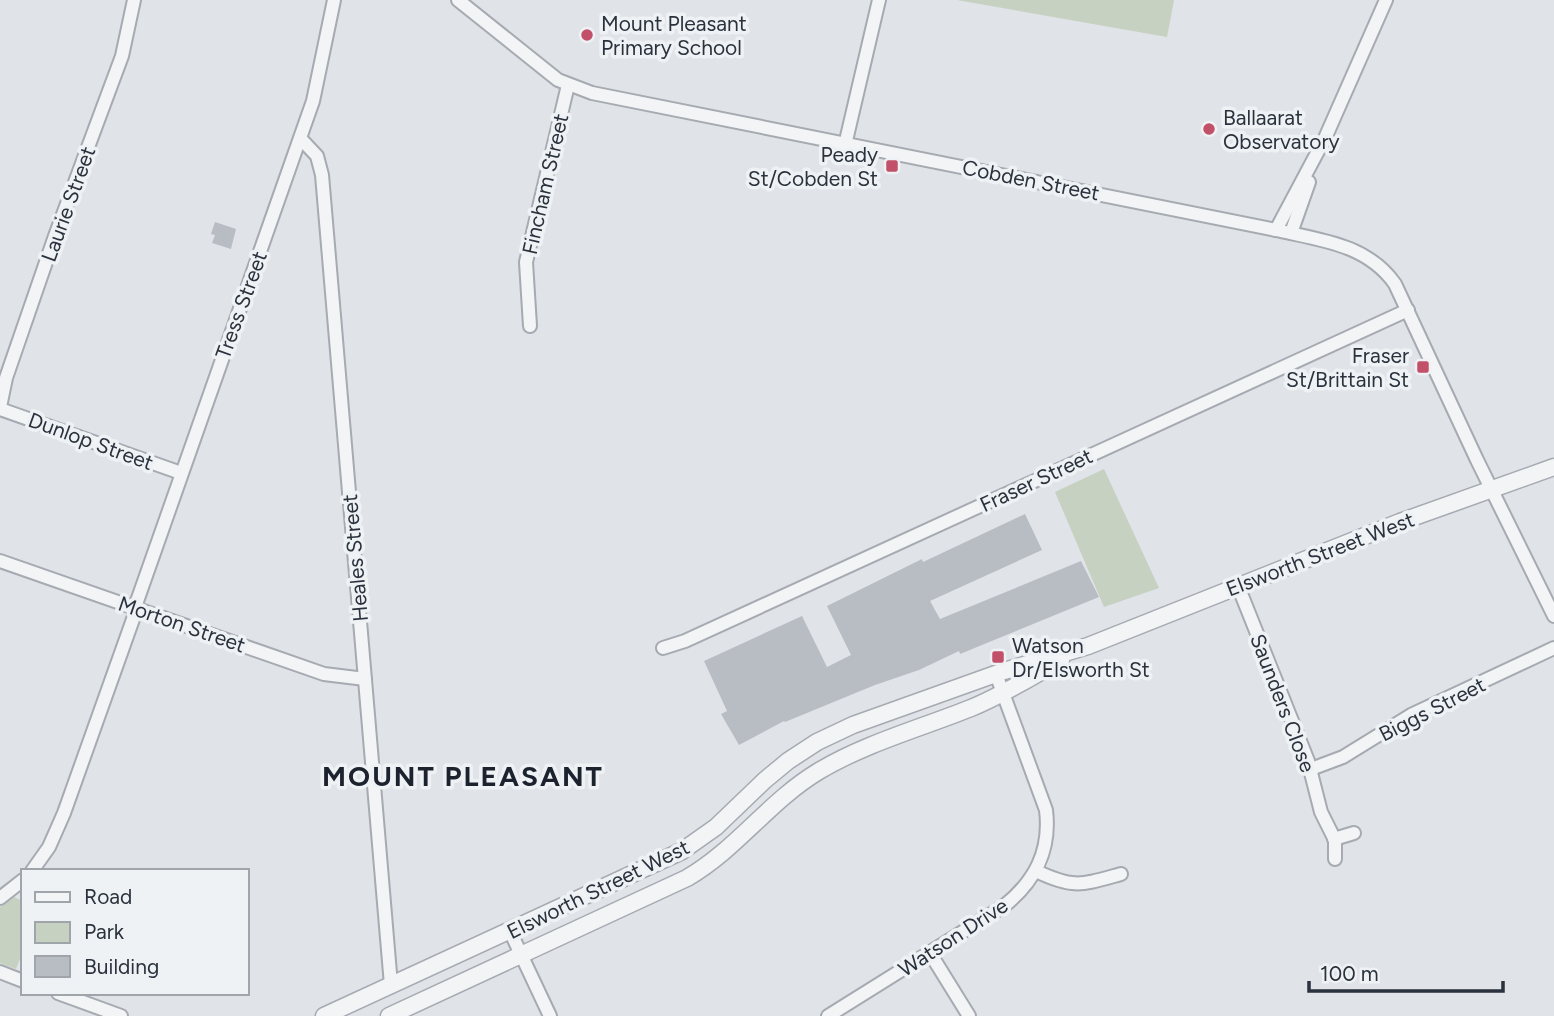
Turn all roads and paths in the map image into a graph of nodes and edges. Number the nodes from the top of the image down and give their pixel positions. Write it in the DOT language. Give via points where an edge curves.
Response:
graph roads {
  1 [pos="134,0"];
  2 [pos="334,0"];
  3 [pos="458,0"];
  4 [pos="878,0"];
  5 [pos="1386,0"];
  6 [pos="568,85"];
  7 [pos="1326,136"];
  8 [pos="301,139"];
  9 [pos="845,145"];
  10 [pos="1276,230"];
  11 [pos="1291,233"];
  12 [pos="1408,310"];
  13 [pos="530,326"];
  14 [pos="0,408"];
  15 [pos="1554,467"];
  16 [pos="181,473"];
  17 [pos="1492,490"];
  18 [pos="0,561"];
  19 [pos="1238,586"];
  20 [pos="136,608"];
  21 [pos="1554,616"];
  22 [pos="1088,646"];
  23 [pos="663,648"];
  24 [pos="1554,648"];
  25 [pos="996,674"];
  26 [pos="365,679"];
  27 [pos="1003,693"];
  28 [pos="1311,769"];
  29 [pos="1354,833"];
  30 [pos="1335,839"];
  31 [pos="1335,859"];
  32 [pos="33,869"];
  33 [pos="1036,871"];
  34 [pos="1121,874"];
  35 [pos="21,882"];
  36 [pos="0,898"];
  37 [pos="510,931"];
  38 [pos="930,953"];
  39 [pos="521,956"];
  40 [pos="0,972"];
  41 [pos="21,980"];
  42 [pos="391,985"];
  43 [pos="63,995"];
  44 [pos="121,1016"];
  45 [pos="324,1016"];
  46 [pos="389,1016"];
  47 [pos="550,1016"];
  48 [pos="828,1016"];
  49 [pos="969,1016"];
  1 -- 14 [label="street, Laurie Street" via="122,56 55,236"];
  2 -- 8 [label="street, Tress Street" via="318,84"];
  3 -- 6 [label="street, Cobden Street"];
  4 -- 9 [label="street"];
  5 -- 7 [label="street"];
  6 -- 9 [label="street, Cobden Street"];
  6 -- 13 [label="street, Fincham Street" via="526,262"];
  7 -- 10 [label="street"];
  7 -- 11 [label="street"];
  8 -- 16 [label="street, Tress Street"];
  8 -- 26 [label="street, Heales Street" via="317,156 322,175"];
  9 -- 10 [label="street, Cobden Street"];
  10 -- 11 [label="street, Cobden Street"];
  11 -- 12 [label="street, Cobden Street" via="1348,246 1368,257 1389,276"];
  12 -- 17 [label="street, Cobden Street"];
  12 -- 23 [label="street, Fraser Street"];
  14 -- 16 [label="street, Dunlop Street"];
  15 -- 17 [label="street, Elsworth Street West"];
  16 -- 20 [label="street, Tress Street"];
  17 -- 19 [label="street, Elsworth Street West"];
  17 -- 21 [label="street, Cobden Street"];
  18 -- 20 [label="street, Morton Street"];
  19 -- 22 [label="street, Elsworth Street West"];
  19 -- 28 [label="street, Saunders Close"];
  20 -- 26 [label="street, Morton Street" via="324,674"];
  20 -- 32 [label="street, Tress Street" via="61,821"];
  22 -- 25 [label="street, Elsworth Street West"];
  22 -- 27 [label="street, Elsworth Street West"];
  24 -- 28 [label="street, Biggs Street" via="1411,715 1343,757"];
  25 -- 27 [label="street, Watson Drive"];
  25 -- 37 [label="street, Elsworth Street West" via="877,715 817,742 775,771 682,852"];
  26 -- 42 [label="street, Heales Street"];
  27 -- 33 [label="street, Watson Drive" via="1046,810 1045,848"];
  27 -- 39 [label="street, Elsworth Street West" via="830,765 781,799 702,869"];
  28 -- 30 [label="street, Saunders Close" via="1321,812"];
  29 -- 30 [label="street"];
  30 -- 31 [label="street, Saunders Close"];
  33 -- 34 [label="street" via="1074,885"];
  33 -- 38 [label="street, Watson Drive" via="1004,906"];
  35 -- 36 [label="street"];
  37 -- 39 [label="street"];
  37 -- 42 [label="street, Elsworth Street West"];
  38 -- 48 [label="street, Watson Drive"];
  38 -- 49 [label="street"];
  39 -- 46 [label="street, Elsworth Street West"];
  39 -- 47 [label="street"];
  40 -- 41 [label="street"];
  42 -- 45 [label="street, Elsworth Street West"];
  43 -- 44 [label="street"];
}
